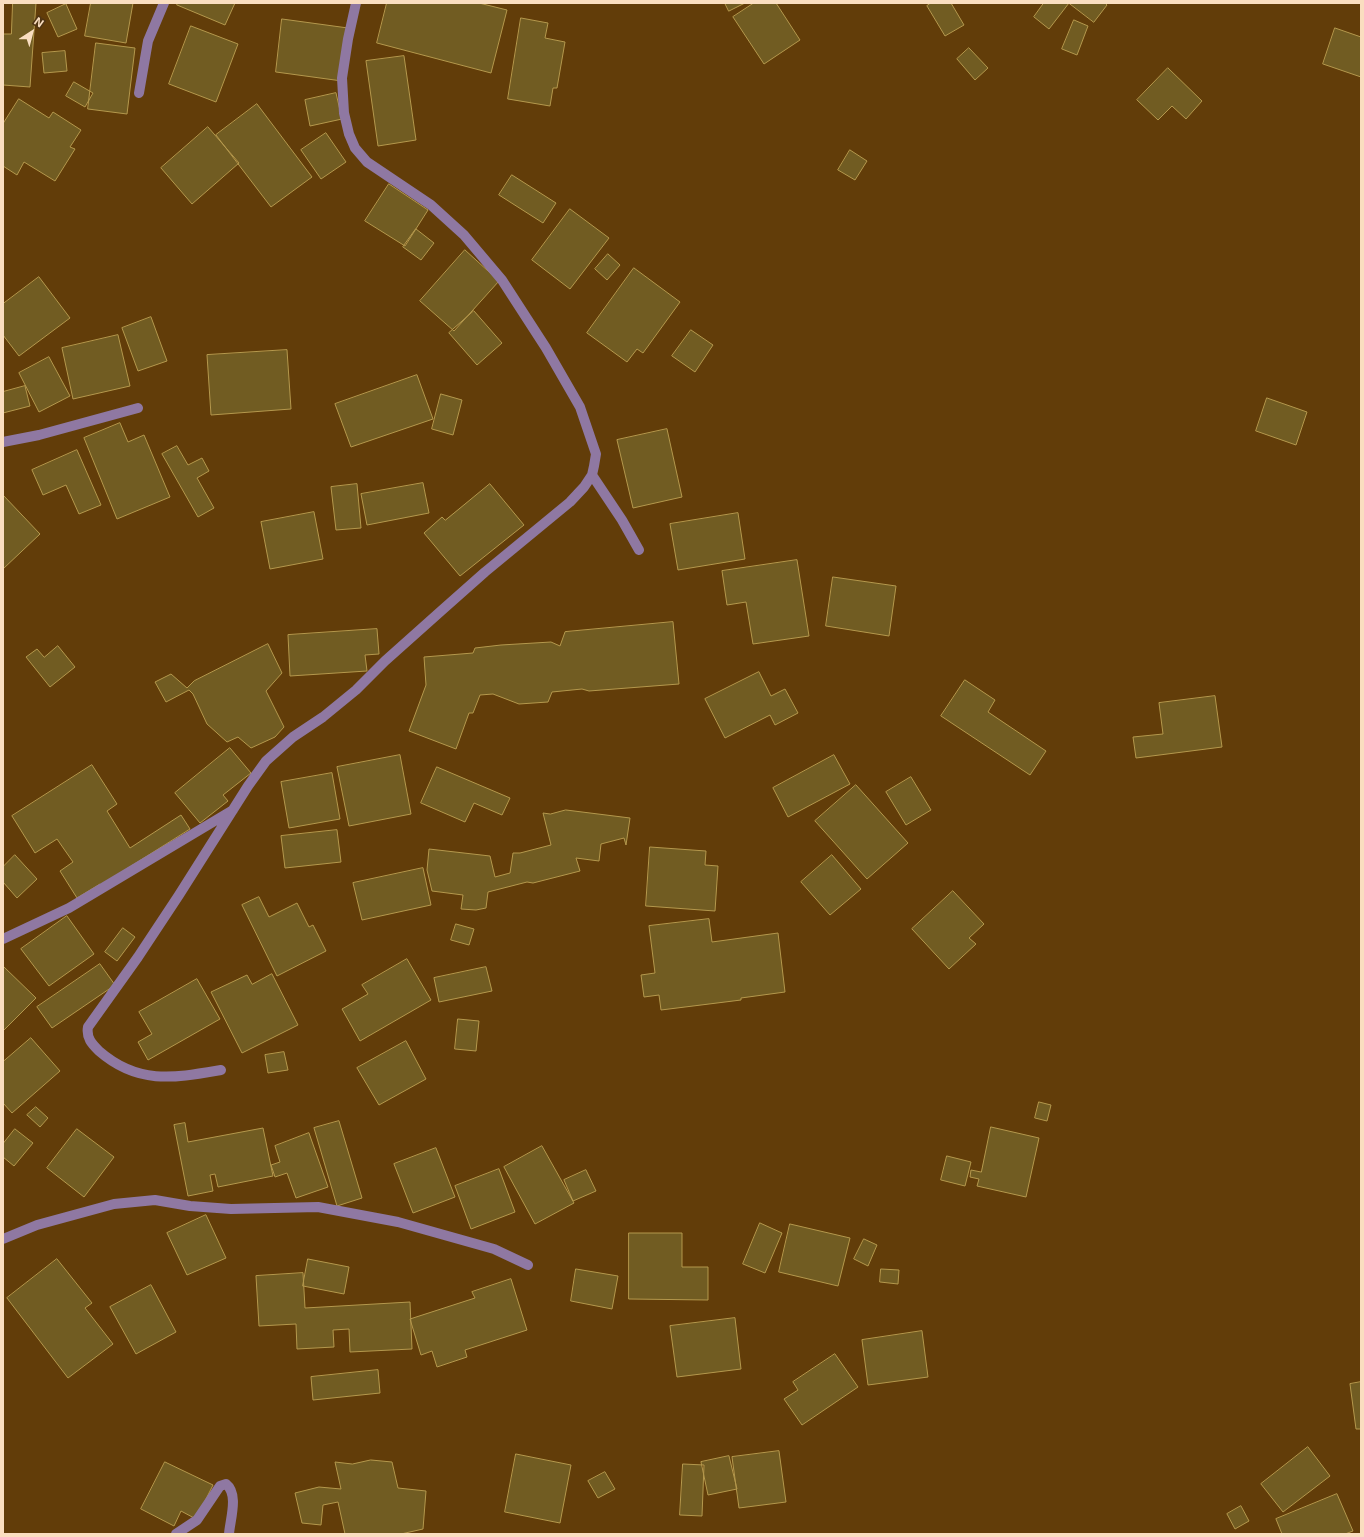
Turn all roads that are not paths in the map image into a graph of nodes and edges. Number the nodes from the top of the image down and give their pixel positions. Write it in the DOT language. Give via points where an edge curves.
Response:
graph roads {
  1 [pos="164,3"];
  2 [pos="356,3"];
  3 [pos="139,94"];
  4 [pos="138,408"];
  5 [pos="3,442"];
  6 [pos="592,475"];
  7 [pos="639,550"];
  8 [pos="234,809"];
  9 [pos="3,939"];
  10 [pos="221,1070"];
  11 [pos="3,1239"];
  12 [pos="528,1265"];
  13 [pos="176,1534"];
  14 [pos="230,1534"];
  1 -- 3 [label="street" via="148,41"];
  2 -- 6 [label="street" via="342,78 344,113 355,148 367,162 431,205 464,235 502,280 580,407 596,454"];
  4 -- 5 [label="street" via="39,435"];
  6 -- 7 [label="street"];
  6 -- 8 [label="street" via="570,502 485,572 345,699 293,737 266,761"];
  8 -- 9 [label="street" via="80,902"];
  8 -- 10 [label="street" via="87,1032 90,1041 114,1062 130,1071 164,1077"];
  11 -- 12 [label="street" via="37,1225 121,1203 155,1200 190,1206 231,1208 318,1207 398,1222 494,1249"];
  13 -- 14 [label="street" via="197,1520 220,1486 226,1484 232,1494"];
}
